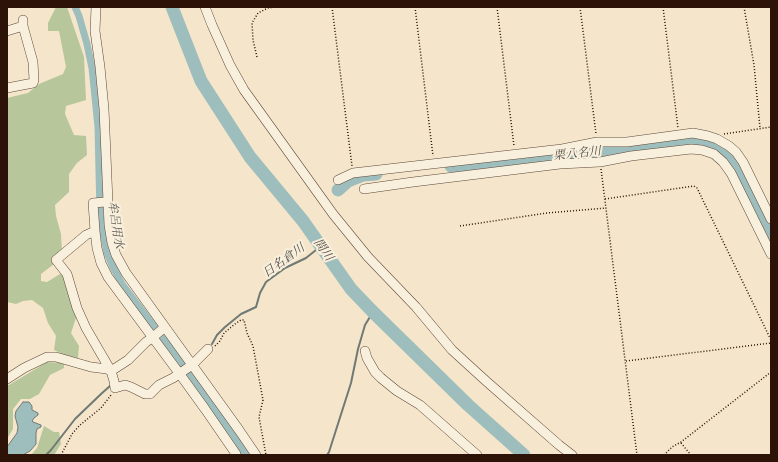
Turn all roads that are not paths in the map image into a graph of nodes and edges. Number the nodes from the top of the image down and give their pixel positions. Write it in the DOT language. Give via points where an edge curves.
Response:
graph roads {
  1 [pos="96,7"];
  2 [pos="205,7"];
  3 [pos="7,30"];
  4 [pos="7,88"];
  5 [pos="338,180"];
  6 [pos="364,189"];
  7 [pos="103,202"];
  8 [pos="771,219"];
  9 [pos="94,231"];
  10 [pos="771,254"];
  11 [pos="158,333"];
  12 [pos="208,349"];
  13 [pos="366,352"];
  14 [pos="190,366"];
  15 [pos="111,371"];
  16 [pos="180,373"];
  17 [pos="7,379"];
  18 [pos="248,447"];
  19 [pos="236,454"];
  20 [pos="256,455"];
  21 [pos="476,455"];
  22 [pos="572,455"];
  1 -- 7 [label="street" via="95,30 107,155"];
  2 -- 22 [label="street" via="230,65 244,90 333,214 368,257 416,307 452,350"];
  3 -- 4 [label="street" via="23,23 33,62 34,80 33,83"];
  5 -- 8 [label="street" via="353,173 562,149 597,142 627,142 694,134 717,139 736,152"];
  6 -- 10 [label="street" via="560,164 702,150 714,154 731,173"];
  7 -- 9 [label="street" via="93,203"];
  7 -- 11 [label="street" via="116,255"];
  9 -- 11 [label="street" via="101,263 108,277"];
  9 -- 15 [label="street" via="56,260 67,274 86,328"];
  11 -- 14 [label="street"];
  11 -- 15 [label="street" via="128,360"];
  11 -- 16 [label="street"];
  12 -- 14 [label="street"];
  13 -- 21 [label="street" via="374,372 397,391 420,405"];
  14 -- 16 [label="street"];
  14 -- 18 [label="street" via="230,418"];
  15 -- 16 [label="street" via="115,388 125,385 145,394 150,394 159,385"];
  15 -- 17 [label="street" via="47,357"];
  16 -- 19 [label="street"];
  18 -- 19 [label="street"];
  18 -- 20 [label="street"];
}
